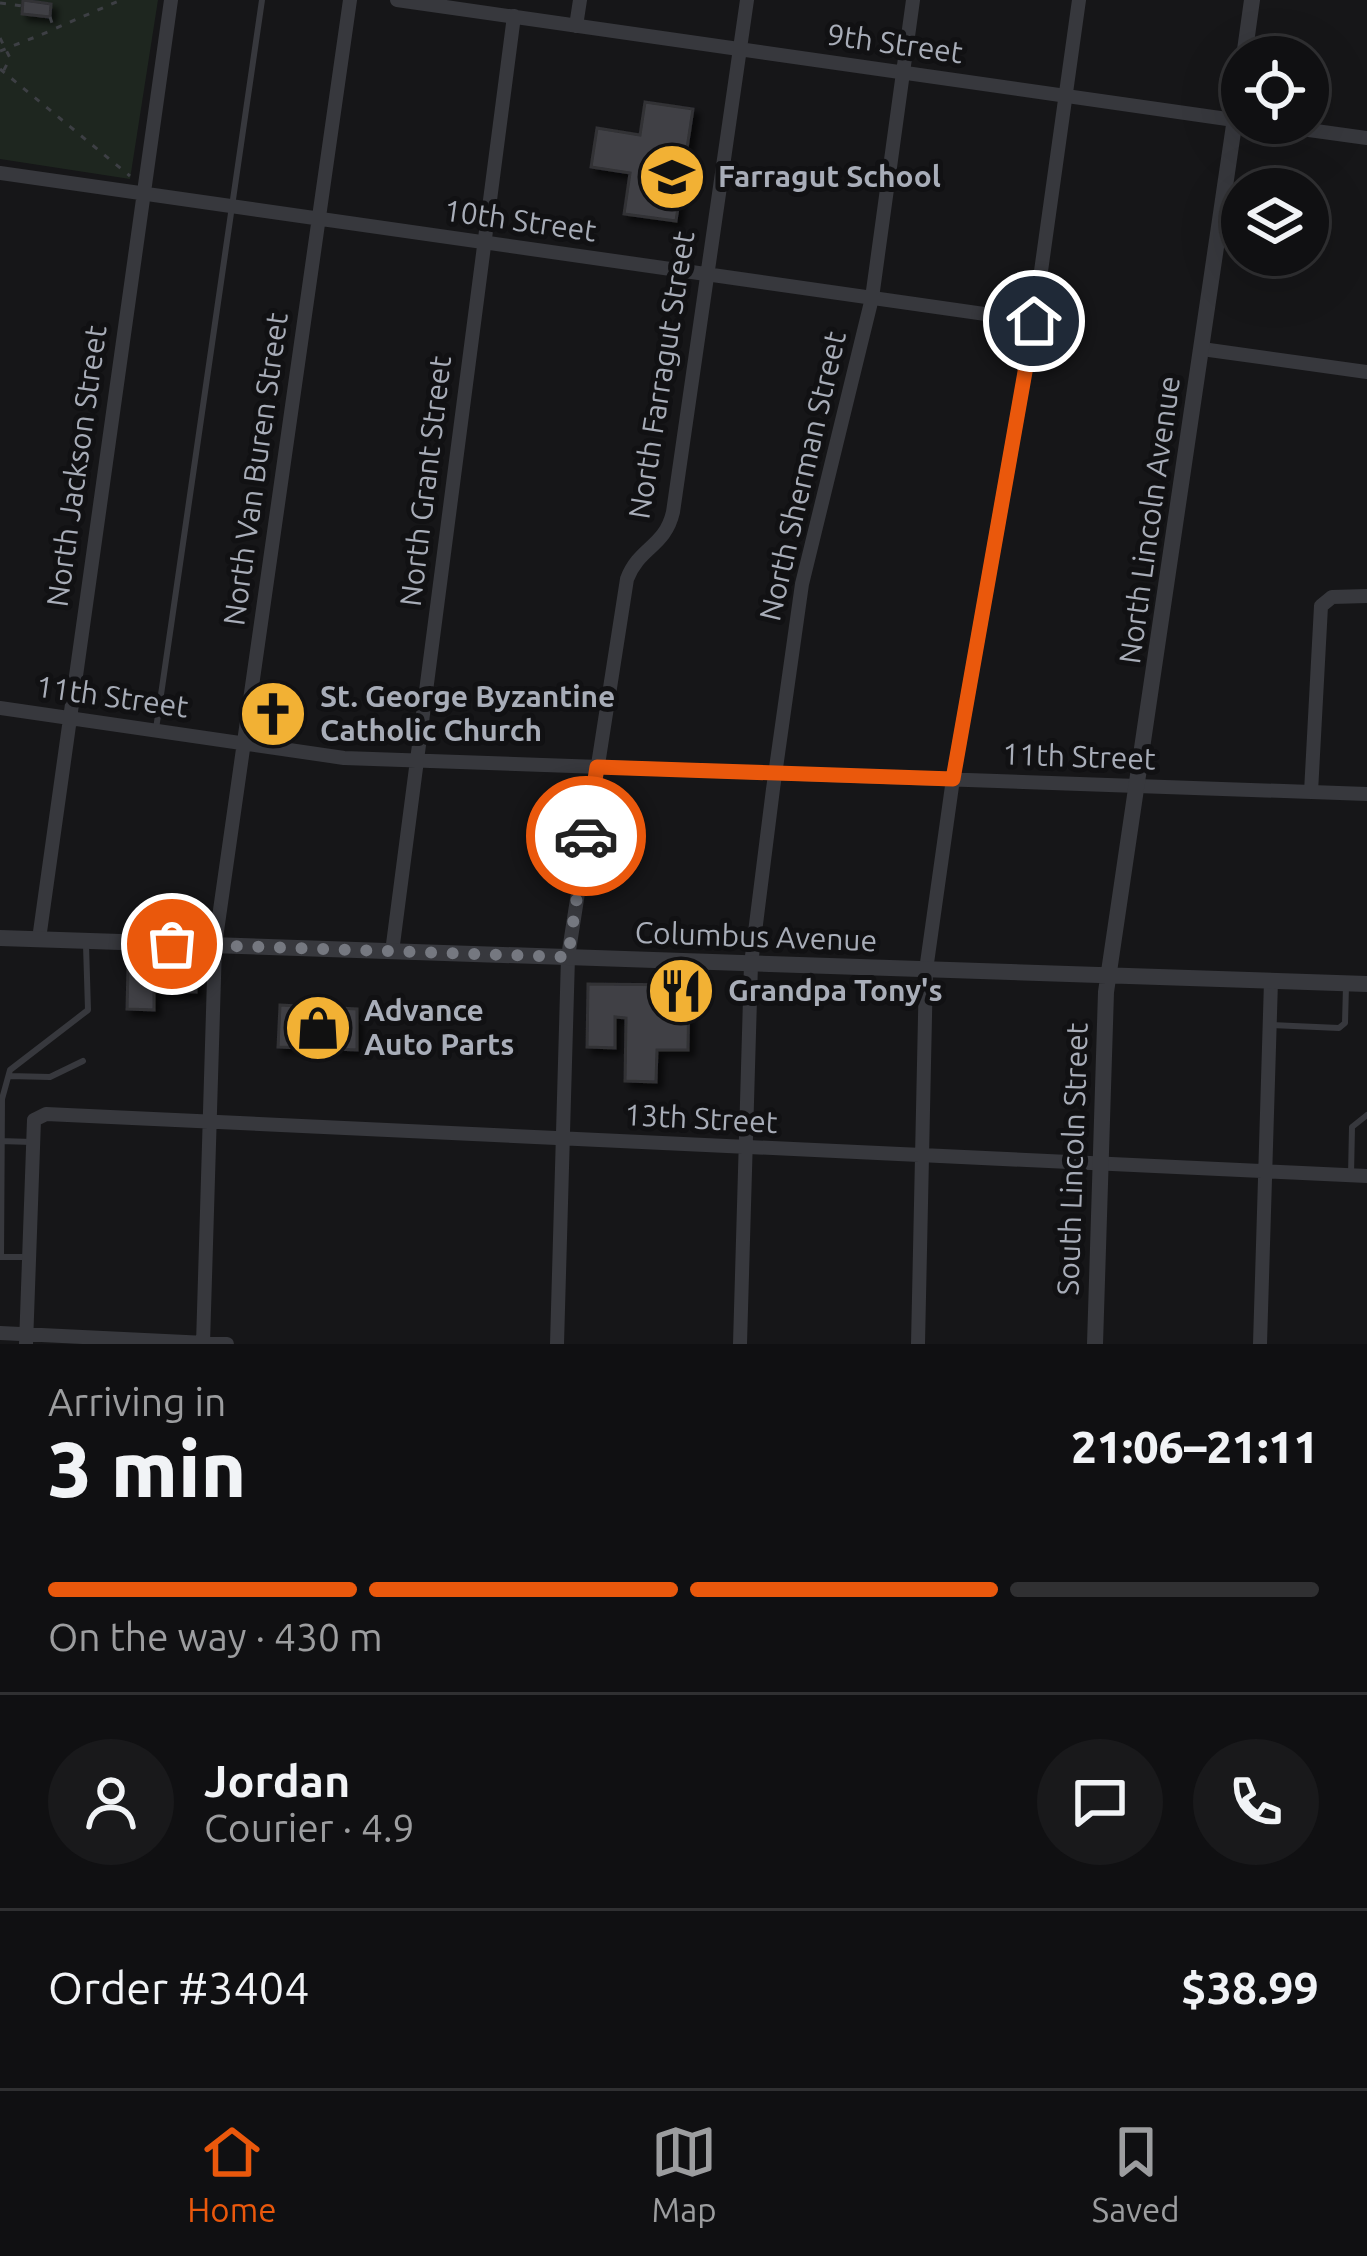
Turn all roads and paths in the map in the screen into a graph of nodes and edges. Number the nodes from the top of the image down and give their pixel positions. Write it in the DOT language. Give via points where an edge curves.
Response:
graph roads {
  1 [pos="121,0"];
  2 [pos="171,0"];
  3 [pos="262,0"];
  4 [pos="350,0"];
  5 [pos="397,0"];
  6 [pos="580,0"];
  7 [pos="747,0"];
  8 [pos="913,0"];
  9 [pos="1079,0"];
  10 [pos="1252,0"];
  11 [pos="0,3"];
  12 [pos="22,6"];
  13 [pos="514,16"];
  14 [pos="50,17"];
  15 [pos="576,26"];
  16 [pos="54,29"];
  17 [pos="1247,36"];
  18 [pos="0,38"];
  19 [pos="22,43"];
  20 [pos="8,48"];
  21 [pos="740,48"];
  22 [pos="25,50"];
  23 [pos="0,51"];
  24 [pos="2,73"];
  25 [pos="902,73"];
  26 [pos="1065,96"];
  27 [pos="1221,118"];
  28 [pos="1329,133"];
  29 [pos="1367,138"];
  30 [pos="1234,144"];
  31 [pos="0,173"];
  32 [pos="130,176"];
  33 [pos="143,194"];
  34 [pos="229,207"];
  35 [pos="320,220"];
  36 [pos="482,243"];
  37 [pos="706,274"];
  38 [pos="872,298"];
  39 [pos="1034,321"];
  40 [pos="1202,350"];
  41 [pos="1367,372"];
  42 [pos="1367,596"];
  43 [pos="0,708"];
  44 [pos="67,718"];
  45 [pos="156,729"];
  46 [pos="243,743"];
  47 [pos="420,761"];
  48 [pos="597,767"];
  49 [pos="776,773"];
  50 [pos="953,779"];
  51 [pos="1138,787"];
  52 [pos="1311,792"];
  53 [pos="1367,794"];
  54 [pos="0,938"];
  55 [pos="39,939"];
  56 [pos="86,941"];
  57 [pos="215,945"];
  58 [pos="392,952"];
  59 [pos="568,957"];
  60 [pos="751,964"];
  61 [pos="926,970"];
  62 [pos="1110,976"];
  63 [pos="1271,981"];
  64 [pos="1346,983"];
  65 [pos="1367,984"];
  66 [pos="1267,1025"];
  67 [pos="82,1061"];
  68 [pos="9,1076"];
  69 [pos="1367,1115"];
  70 [pos="208,1121"];
  71 [pos="562,1140"];
  72 [pos="1,1142"];
  73 [pos="34,1142"];
  74 [pos="747,1148"];
  75 [pos="922,1156"];
  76 [pos="1100,1166"];
  77 [pos="1264,1172"];
  78 [pos="1359,1175"];
  79 [pos="2,1179"];
  80 [pos="1,1216"];
  81 [pos="1,1257"];
  82 [pos="30,1257"];
  83 [pos="0,1333"];
  84 [pos="26,1339"];
  85 [pos="203,1343"];
  86 [pos="227,1344"];
  87 [pos="557,1344"];
  88 [pos="740,1344"];
  89 [pos="918,1344"];
  90 [pos="1095,1344"];
  91 [pos="1260,1344"];
  1 -- 16 [label="path"];
  2 -- 33 [label="street, North Jackson Street"];
  3 -- 34 [label="lane"];
  4 -- 35 [label="street, North Van Buren Street"];
  5 -- 13 [label="street, 9th Street"];
  6 -- 15 [label="street"];
  7 -- 21 [label="street, North Farragut Street"];
  8 -- 25 [label="street, North Sherman Street"];
  9 -- 26 [label="street"];
  10 -- 17 [label="street"];
  11 -- 12 [label="path"];
  13 -- 15 [label="street, 9th Street"];
  13 -- 36 [label="street, North Grant Street"];
  14 -- 16 [label="path"];
  15 -- 21 [label="street, 9th Street"];
  16 -- 19 [label="path"];
  18 -- 20 [label="path"];
  19 -- 20 [label="path"];
  19 -- 22 [label="path"];
  20 -- 23 [label="path"];
  20 -- 24 [label="path"];
  21 -- 25 [label="street, 9th Street"];
  21 -- 37 [label="street, North Farragut Street"];
  24 -- 32 [label="path"];
  25 -- 26 [label="street, 9th Street"];
  25 -- 38 [label="street, North Sherman Street"];
  26 -- 27 [label="street, 9th Street"];
  26 -- 39 [label="street"];
  28 -- 29 [label="street"];
  30 -- 40 [label="street, North Lincoln Avenue"];
  31 -- 33 [label="street, 10th Street"];
  33 -- 34 [label="street, 10th Street"];
  33 -- 44 [label="street, North Jackson Street"];
  34 -- 35 [label="street, 10th Street"];
  34 -- 45 [label="lane"];
  35 -- 36 [label="street, 10th Street"];
  35 -- 46 [label="street, North Van Buren Street"];
  36 -- 37 [label="street, 10th Street"];
  36 -- 47 [label="street, North Grant Street"];
  37 -- 38 [label="street, 10th Street"];
  37 -- 48 [label="street, North Farragut Street" via="670,528 637,556 627,580"];
  38 -- 39 [label="street, 10th Street"];
  38 -- 49 [label="street, North Sherman Street" via="802,584"];
  39 -- 50 [label="street"];
  40 -- 41 [label="street"];
  40 -- 51 [label="street, North Lincoln Avenue"];
  42 -- 52 [label="street" via="1332,597 1321,607"];
  43 -- 44 [label="street, 11th Street"];
  44 -- 45 [label="street, 11th Street"];
  44 -- 55 [label="street, North Jackson Street"];
  45 -- 46 [label="street, 11th Street"];
  46 -- 47 [label="street, 11th Street"];
  46 -- 57 [label="street, North Van Buren Street"];
  47 -- 48 [label="street, 11th Street"];
  47 -- 58 [label="street, North Grant Street"];
  48 -- 49 [label="street, 11th Street"];
  48 -- 59 [label="street, North Farragut Street"];
  49 -- 50 [label="street, 11th Street"];
  49 -- 60 [label="street, North Sherman Street"];
  50 -- 51 [label="street, 11th Street"];
  50 -- 61 [label="street"];
  51 -- 52 [label="street, 11th Street"];
  51 -- 62 [label="street, North Lincoln Avenue"];
  52 -- 53 [label="street, 11th Street"];
  54 -- 55 [label="street, Columbus Avenue"];
  55 -- 56 [label="street, Columbus Avenue"];
  56 -- 57 [label="street, Columbus Avenue"];
  56 -- 68 [label="lane" via="88,1010"];
  57 -- 58 [label="street, Columbus Avenue"];
  57 -- 70 [label="street, North Van Buren Street"];
  58 -- 59 [label="street, Columbus Avenue"];
  59 -- 60 [label="street, Columbus Avenue"];
  59 -- 71 [label="street, North Farragut Street"];
  60 -- 61 [label="street, Columbus Avenue"];
  60 -- 74 [label="street, North Sherman Street"];
  61 -- 62 [label="street, Columbus Avenue"];
  61 -- 75 [label="street"];
  62 -- 63 [label="street, Columbus Avenue"];
  62 -- 76 [label="street, South Lincoln Street"];
  63 -- 64 [label="street, Columbus Avenue"];
  63 -- 66 [label="street"];
  64 -- 65 [label="street, Columbus Avenue"];
  64 -- 66 [label="lane" via="1339,1028"];
  66 -- 77 [label="street"];
  67 -- 68 [label="lane" via="50,1077"];
  68 -- 72 [label="lane"];
  69 -- 78 [label="lane" via="1352,1127"];
  70 -- 71 [label="street, 13th Street"];
  70 -- 73 [label="street, 13th Street" via="46,1114 34,1120"];
  70 -- 85 [label="street, North Van Buren Street"];
  71 -- 74 [label="street, 13th Street"];
  71 -- 87 [label="street, North Farragut Street"];
  72 -- 73 [label="lane"];
  72 -- 79 [label="lane"];
  73 -- 82 [label="street"];
  74 -- 75 [label="street, 13th Street"];
  74 -- 88 [label="street, North Sherman Street"];
  75 -- 76 [label="street, 13th Street"];
  75 -- 89 [label="street"];
  76 -- 77 [label="street, 13th Street"];
  76 -- 90 [label="street, South Lincoln Street"];
  77 -- 78 [label="street, 13th Street"];
  77 -- 91 [label="street"];
  79 -- 80 [label="lane"];
  80 -- 81 [label="lane"];
  81 -- 82 [label="lane"];
  82 -- 84 [label="street"];
  83 -- 84 [label="street"];
  84 -- 85 [label="street"];
  85 -- 86 [label="street"];
}
